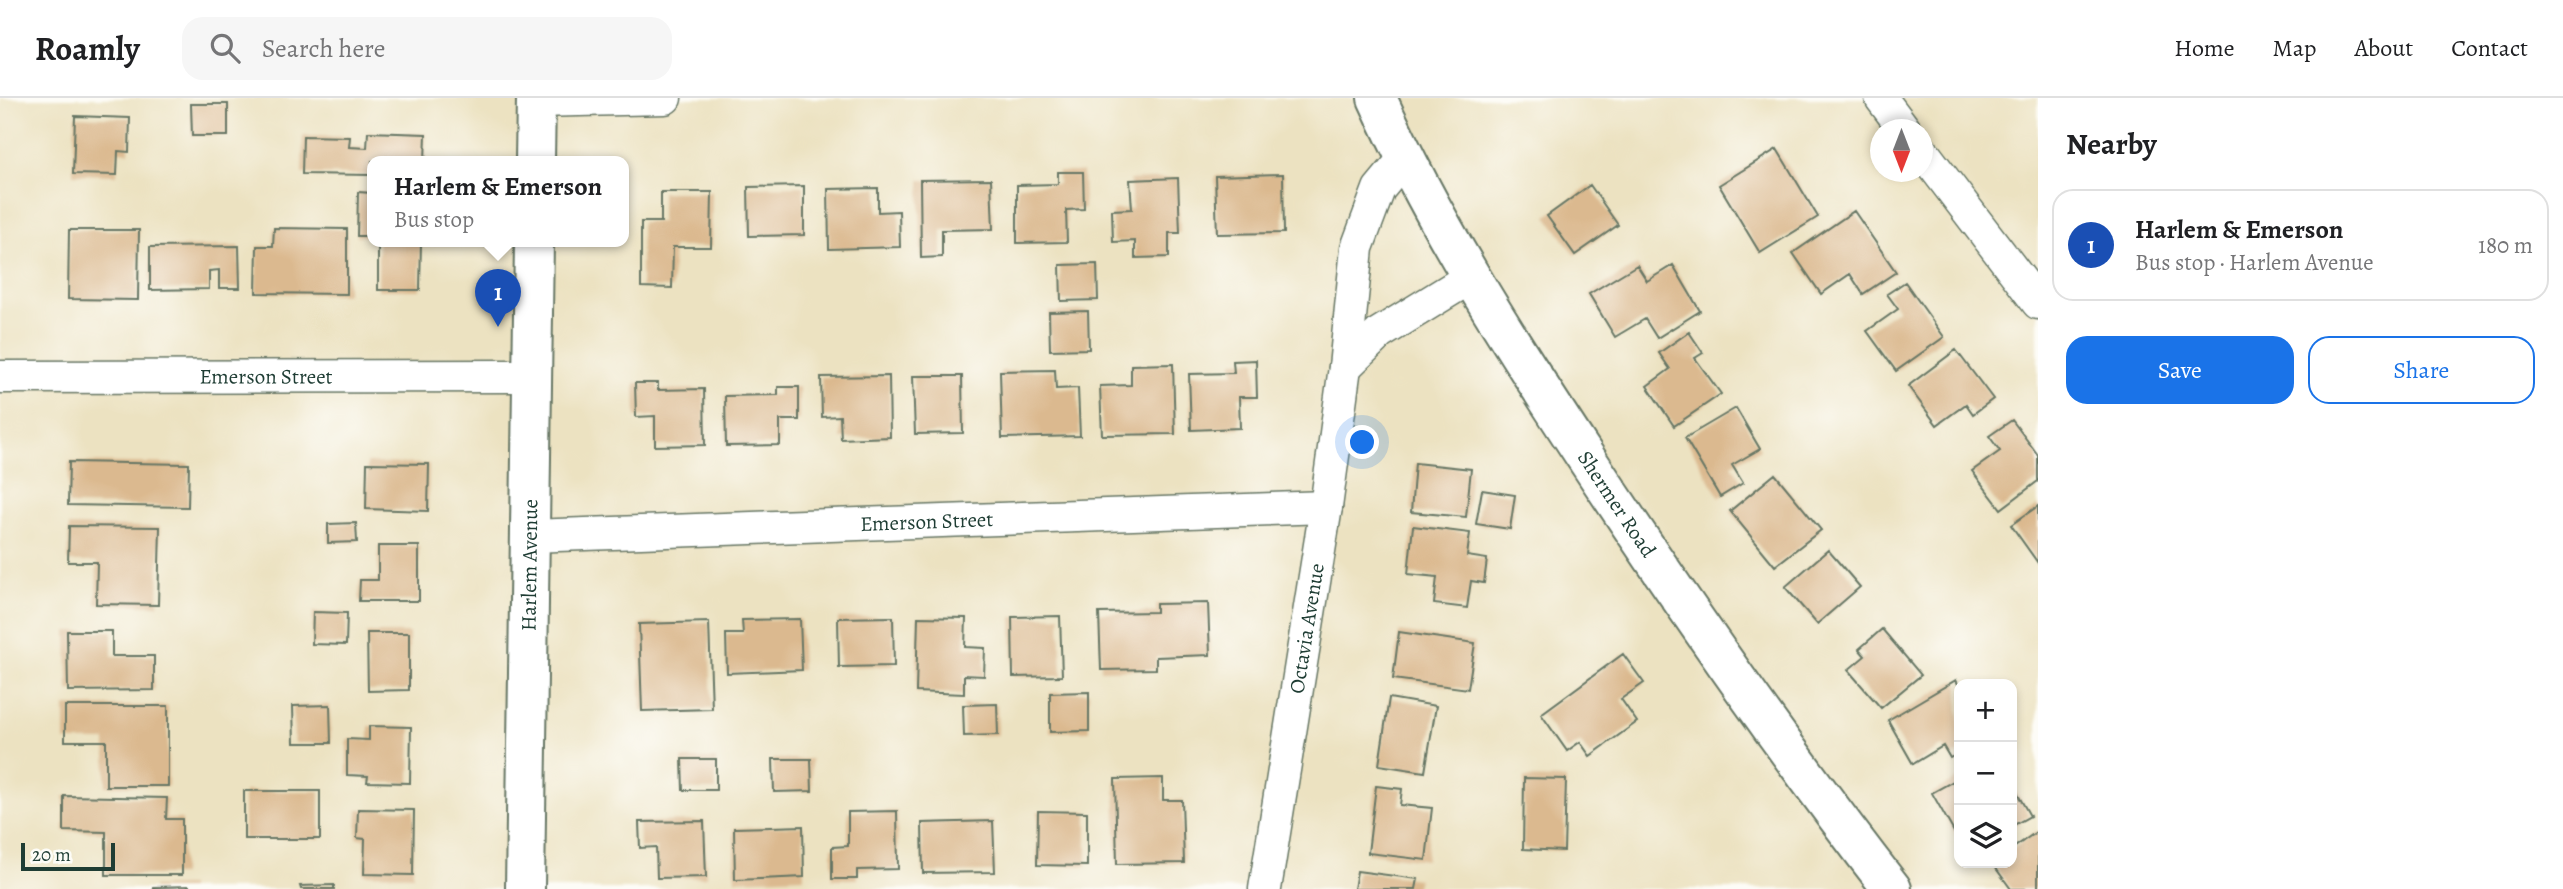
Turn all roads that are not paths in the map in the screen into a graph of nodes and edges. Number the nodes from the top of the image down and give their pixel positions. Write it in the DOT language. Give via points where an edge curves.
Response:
graph roads {
  1 [pos="664,98"];
  2 [pos="1377,98"];
  3 [pos="1881,98"];
  4 [pos="536,99"];
  5 [pos="1897,119"];
  6 [pos="535,156"];
  7 [pos="1404,159"];
  8 [pos="1933,165"];
  9 [pos="534,247"];
  10 [pos="1471,277"];
  11 [pos="2038,303"];
  12 [pos="1345,367"];
  13 [pos="532,376"];
  14 [pos="0,377"];
  15 [pos="1326,507"];
  16 [pos="530,536"];
  17 [pos="525,889"];
  18 [pos="1265,889"];
  19 [pos="1892,889"];
  1 -- 4 [label="street"];
  2 -- 7 [label="main road, Shermer Road"];
  3 -- 5 [label="street"];
  4 -- 6 [label="main road"];
  7 -- 10 [label="main road, Shermer Road"];
  7 -- 12 [label="street, Octavia Avenue" via="1379,189 1357,248"];
  8 -- 11 [label="street"];
  9 -- 13 [label="main road, Harlem Avenue"];
  10 -- 12 [label="street" via="1380,333"];
  10 -- 19 [label="main road, Shermer Road" via="1671,587"];
  12 -- 15 [label="street, Octavia Avenue"];
  13 -- 14 [label="street, Emerson Street"];
  13 -- 16 [label="main road, Harlem Avenue"];
  15 -- 16 [label="street, Emerson Street"];
  15 -- 18 [label="street, Octavia Avenue"];
  16 -- 17 [label="main road, Harlem Avenue"];
}
